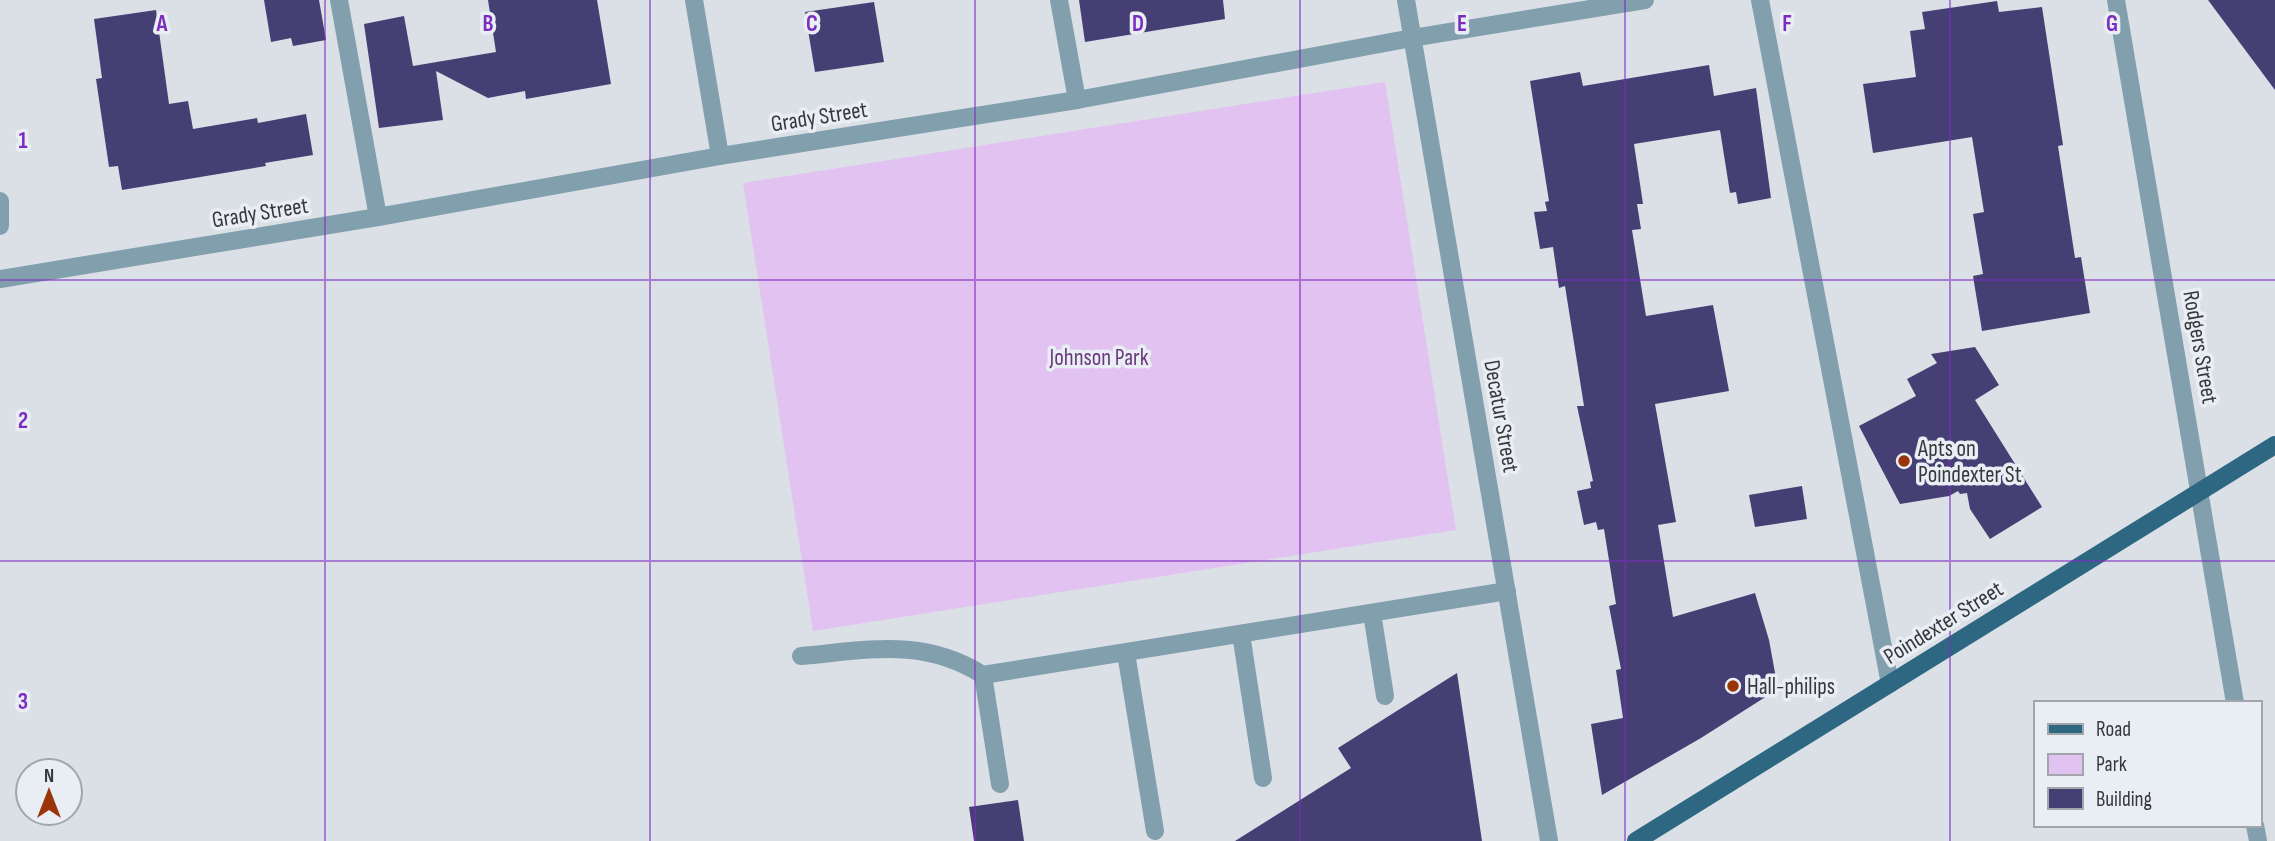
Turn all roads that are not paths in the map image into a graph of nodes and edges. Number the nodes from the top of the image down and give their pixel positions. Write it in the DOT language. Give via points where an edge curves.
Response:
graph roads {
  1 [pos="339,0"];
  2 [pos="694,0"];
  3 [pos="1059,0"];
  4 [pos="1406,0"];
  5 [pos="1645,0"];
  6 [pos="1760,0"];
  7 [pos="2116,0"];
  8 [pos="1412,38"];
  9 [pos="1077,100"];
  10 [pos="720,156"];
  11 [pos="0,201"];
  12 [pos="378,217"];
  13 [pos="0,226"];
  14 [pos="0,279"];
  15 [pos="2275,445"];
  16 [pos="2201,491"];
  17 [pos="1507,591"];
  18 [pos="1372,613"];
  19 [pos="1241,634"];
  20 [pos="1126,653"];
  21 [pos="802,656"];
  22 [pos="983,675"];
  23 [pos="1890,684"];
  24 [pos="1385,696"];
  25 [pos="2235,701"];
  26 [pos="1263,778"];
  27 [pos="1000,784"];
  28 [pos="1155,831"];
  29 [pos="1549,841"];
  30 [pos="1636,841"];
  1 -- 12 [label="street"];
  2 -- 10 [label="street"];
  3 -- 9 [label="street"];
  4 -- 8 [label="street, Decatur Street"];
  5 -- 8 [label="street, Grady Street"];
  6 -- 23 [label="street"];
  7 -- 16 [label="street, Rodgers Street"];
  8 -- 9 [label="street, Grady Street"];
  8 -- 17 [label="street, Decatur Street"];
  9 -- 10 [label="street, Grady Street"];
  10 -- 12 [label="street, Grady Street"];
  11 -- 13 [label="street"];
  12 -- 14 [label="street, Grady Street"];
  15 -- 16 [label="main road, Poindexter Street"];
  16 -- 23 [label="main road, Poindexter Street"];
  16 -- 25 [label="street, Rodgers Street"];
  17 -- 18 [label="street"];
  17 -- 29 [label="street, Decatur Street"];
  18 -- 19 [label="street"];
  18 -- 24 [label="street"];
  19 -- 20 [label="street"];
  19 -- 26 [label="street"];
  20 -- 22 [label="street"];
  20 -- 28 [label="street"];
  21 -- 22 [label="street" via="900,647 959,660"];
  22 -- 27 [label="street"];
  23 -- 30 [label="main road, Poindexter Street"];
}
